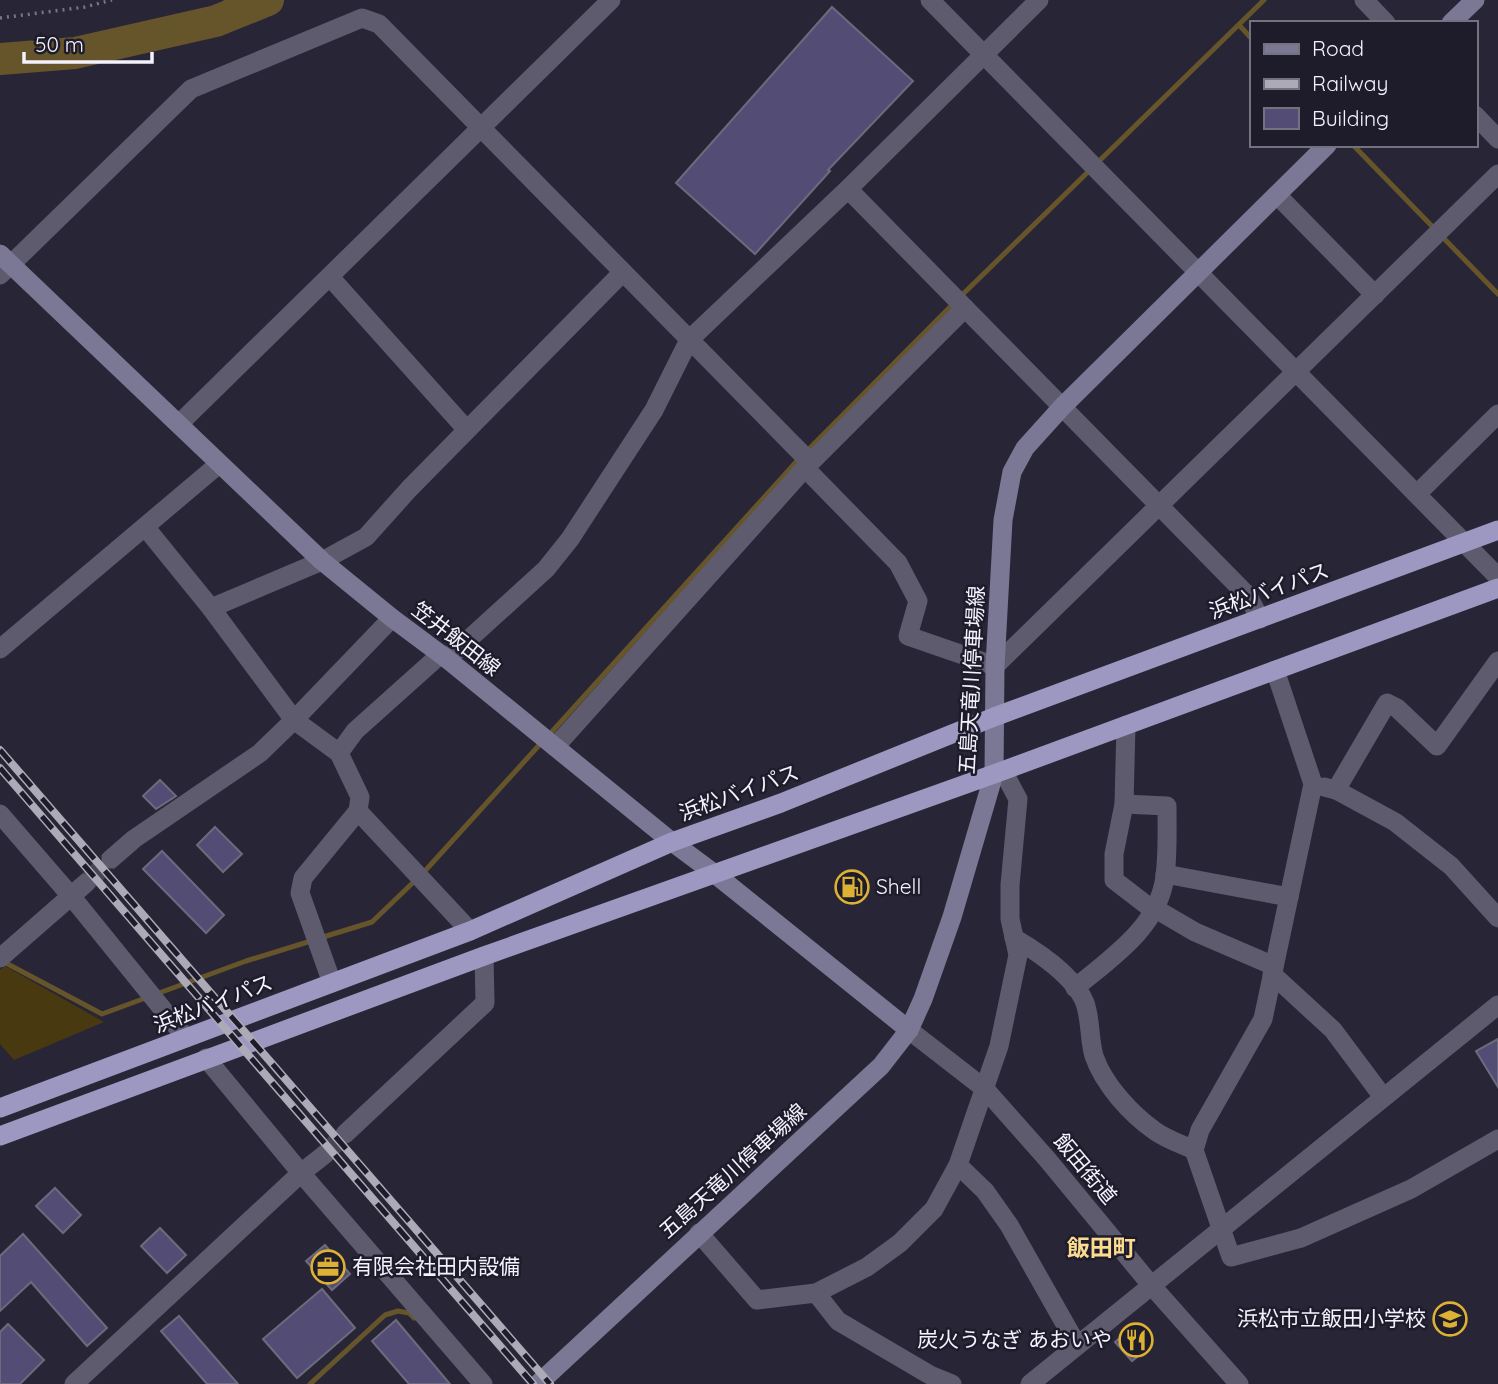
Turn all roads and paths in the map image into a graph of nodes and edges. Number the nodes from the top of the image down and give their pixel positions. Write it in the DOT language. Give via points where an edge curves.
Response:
graph roads {
  1 [pos="112,0"];
  2 [pos="611,0"];
  3 [pos="930,0"];
  4 [pos="1039,0"];
  5 [pos="1364,0"];
  6 [pos="1475,0"];
  7 [pos="0,18"];
  8 [pos="1384,21"];
  9 [pos="1453,21"];
  10 [pos="984,55"];
  11 [pos="1477,117"];
  12 [pos="480,128"];
  13 [pos="1498,139"];
  14 [pos="1325,147"];
  15 [pos="1498,174"];
  16 [pos="848,188"];
  17 [pos="1277,195"];
  18 [pos="4,264"];
  19 [pos="623,272"];
  20 [pos="1199,273"];
  21 [pos="330,277"];
  22 [pos="1375,295"];
  23 [pos="965,308"];
  24 [pos="689,340"];
  25 [pos="1297,371"];
  26 [pos="1062,407"];
  27 [pos="1498,414"];
  28 [pos="180,423"];
  29 [pos="467,430"];
  30 [pos="219,464"];
  31 [pos="807,465"];
  32 [pos="1418,493"];
  33 [pos="1160,507"];
  34 [pos="146,528"];
  35 [pos="1498,530"];
  36 [pos="1465,542"];
  37 [pos="322,561"];
  38 [pos="1498,577"];
  39 [pos="1498,588"];
  40 [pos="211,608"];
  41 [pos="392,618"];
  42 [pos="1260,619"];
  43 [pos="0,649"];
  44 [pos="444,656"];
  45 [pos="1498,661"];
  46 [pos="995,666"];
  47 [pos="1275,670"];
  48 [pos="994,717"];
  49 [pos="295,720"];
  50 [pos="1126,725"];
  51 [pos="554,746"];
  52 [pos="339,753"];
  53 [pos="998,772"];
  54 [pos="1313,784"];
  55 [pos="1336,790"];
  56 [pos="1124,804"];
  57 [pos="358,811"];
  58 [pos="0,814"];
  59 [pos="672,842"];
  60 [pos="111,859"];
  61 [pos="715,874"];
  62 [pos="1165,874"];
  63 [pos="78,890"];
  64 [pos="1289,897"];
  65 [pos="1154,909"];
  66 [pos="1498,918"];
  67 [pos="470,931"];
  68 [pos="1014,938"];
  69 [pos="3,955"];
  70 [pos="484,956"];
  71 [pos="1273,970"];
  72 [pos="332,983"];
  73 [pos="1075,988"];
  74 [pos="1498,1005"];
  75 [pos="909,1030"];
  76 [pos="186,1038"];
  77 [pos="206,1058"];
  78 [pos="985,1089"];
  79 [pos="1383,1097"];
  80 [pos="0,1108"];
  81 [pos="345,1134"];
  82 [pos="0,1136"];
  83 [pos="1498,1139"];
  84 [pos="1194,1150"];
  85 [pos="324,1155"];
  86 [pos="958,1166"];
  87 [pos="301,1173"];
  88 [pos="1222,1229"];
  89 [pos="699,1233"];
  90 [pos="1151,1285"];
  91 [pos="816,1293"];
  92 [pos="1077,1345"];
  93 [pos="74,1384"];
  94 [pos="484,1384"];
  95 [pos="538,1384"];
  96 [pos="952,1384"];
  97 [pos="1030,1384"];
  98 [pos="1239,1384"];
  1 -- 7 [label="path"];
  2 -- 12 [label="street"];
  3 -- 10 [label="street"];
  4 -- 10 [label="street"];
  5 -- 8 [label="street"];
  6 -- 9 [label="main road"];
  10 -- 16 [label="street"];
  10 -- 20 [label="street"];
  11 -- 13 [label="street"];
  12 -- 18 [label="street" via="379,24 362,18 191,89"];
  12 -- 19 [label="street"];
  12 -- 21 [label="street"];
  14 -- 17 [label="main road, 五島天竜川停車場線"];
  15 -- 22 [label="street"];
  16 -- 23 [label="street"];
  16 -- 24 [label="street"];
  17 -- 20 [label="main road, 五島天竜川停車場線"];
  17 -- 22 [label="street"];
  18 -- 28 [label="main road, 笠井飯田線"];
  19 -- 24 [label="street"];
  19 -- 29 [label="street"];
  20 -- 25 [label="street"];
  20 -- 26 [label="main road, 五島天竜川停車場線"];
  21 -- 28 [label="street"];
  21 -- 29 [label="street"];
  22 -- 25 [label="street"];
  23 -- 26 [label="street"];
  23 -- 31 [label="street"];
  24 -- 31 [label="street"];
  24 -- 44 [label="street" via="654,410 547,569"];
  25 -- 32 [label="street"];
  25 -- 33 [label="street"];
  26 -- 33 [label="street"];
  26 -- 46 [label="main road, 五島天竜川停車場線" via="1025,448 1012,472 1003,520"];
  27 -- 32 [label="street"];
  28 -- 30 [label="main road, 笠井飯田線"];
  29 -- 37 [label="street" via="366,537"];
  30 -- 34 [label="street"];
  30 -- 37 [label="main road, 笠井飯田線"];
  31 -- 46 [label="street" via="898,563 918,601 908,636"];
  31 -- 51 [label="street"];
  32 -- 36 [label="street"];
  33 -- 42 [label="street" via="1248,596"];
  33 -- 46 [label="street"];
  34 -- 40 [label="street"];
  34 -- 43 [label="street"];
  35 -- 36 [label="highway, 浜松バイパス"];
  36 -- 38 [label="street"];
  36 -- 42 [label="highway, 浜松バイパス"];
  37 -- 40 [label="street"];
  37 -- 41 [label="main road, 笠井飯田線"];
  39 -- 47 [label="highway"];
  40 -- 49 [label="street"];
  41 -- 44 [label="main road, 笠井飯田線"];
  41 -- 49 [label="street"];
  42 -- 48 [label="highway, 浜松バイパス"];
  44 -- 51 [label="main road, 笠井飯田線"];
  44 -- 52 [label="street" via="355,731"];
  45 -- 55 [label="street" via="1437,746 1387,703"];
  46 -- 48 [label="main road, 五島天竜川停車場線"];
  47 -- 50 [label="highway"];
  47 -- 54 [label="street"];
  48 -- 53 [label="main road, 五島天竜川停車場線"];
  48 -- 59 [label="highway, 浜松バイパス"];
  49 -- 52 [label="street"];
  49 -- 60 [label="street" via="260,752"];
  50 -- 53 [label="highway"];
  50 -- 56 [label="street"];
  51 -- 59 [label="main road, 笠井飯田線"];
  52 -- 57 [label="street" via="360,797"];
  53 -- 61 [label="highway"];
  53 -- 68 [label="street" via="1018,799 1010,885"];
  53 -- 75 [label="main road, 五島天竜川停車場線" via="952,917"];
  54 -- 55 [label="street"];
  54 -- 64 [label="street"];
  55 -- 66 [label="street" via="1395,822 1451,866"];
  56 -- 62 [label="street" via="1167,806"];
  56 -- 65 [label="street" via="1114,854 1115,880"];
  57 -- 67 [label="street"];
  57 -- 72 [label="street" via="303,878 300,893"];
  58 -- 63 [label="street"];
  59 -- 61 [label="main road, 笠井飯田線"];
  59 -- 67 [label="highway, 浜松バイパス"];
  61 -- 70 [label="highway"];
  61 -- 75 [label="main road, 笠井飯田線"];
  62 -- 64 [label="street"];
  62 -- 65 [label="street"];
  63 -- 69 [label="street"];
  63 -- 76 [label="street"];
  64 -- 71 [label="street"];
  65 -- 71 [label="street"];
  65 -- 73 [label="street" via="1123,947"];
  67 -- 72 [label="highway, 浜松バイパス"];
  68 -- 73 [label="street" via="1036,951"];
  68 -- 78 [label="street" via="1018,956"];
  70 -- 77 [label="highway"];
  70 -- 81 [label="street" via="485,1003"];
  71 -- 79 [label="street" via="1334,1030"];
  71 -- 84 [label="street" via="1263,1019 1200,1130"];
  72 -- 76 [label="highway, 浜松バイパス"];
  73 -- 84 [label="street" via="1085,1002 1094,1057 1110,1085 1156,1132"];
  74 -- 79 [label="street"];
  75 -- 78 [label="street, 飯田街道"];
  75 -- 89 [label="main road, 五島天竜川停車場線" via="881,1066"];
  76 -- 80 [label="highway, 浜松バイパス"];
  77 -- 82 [label="highway"];
  77 -- 87 [label="street"];
  78 -- 86 [label="street"];
  78 -- 90 [label="street, 飯田街道"];
  79 -- 88 [label="street"];
  83 -- 88 [label="street" via="1411,1189 1301,1238 1231,1257"];
  84 -- 88 [label="street"];
  85 -- 87 [label="street"];
  86 -- 91 [label="street" via="934,1209 900,1243 867,1267"];
  86 -- 92 [label="street" via="985,1191 1009,1225"];
  87 -- 93 [label="street"];
  87 -- 94 [label="street"];
  88 -- 90 [label="street"];
  89 -- 91 [label="street" via="757,1300"];
  89 -- 95 [label="main road, 五島天竜川停車場線"];
  90 -- 92 [label="street"];
  90 -- 98 [label="street, 飯田街道"];
  91 -- 96 [label="street" via="838,1321"];
  92 -- 97 [label="street"];
}
